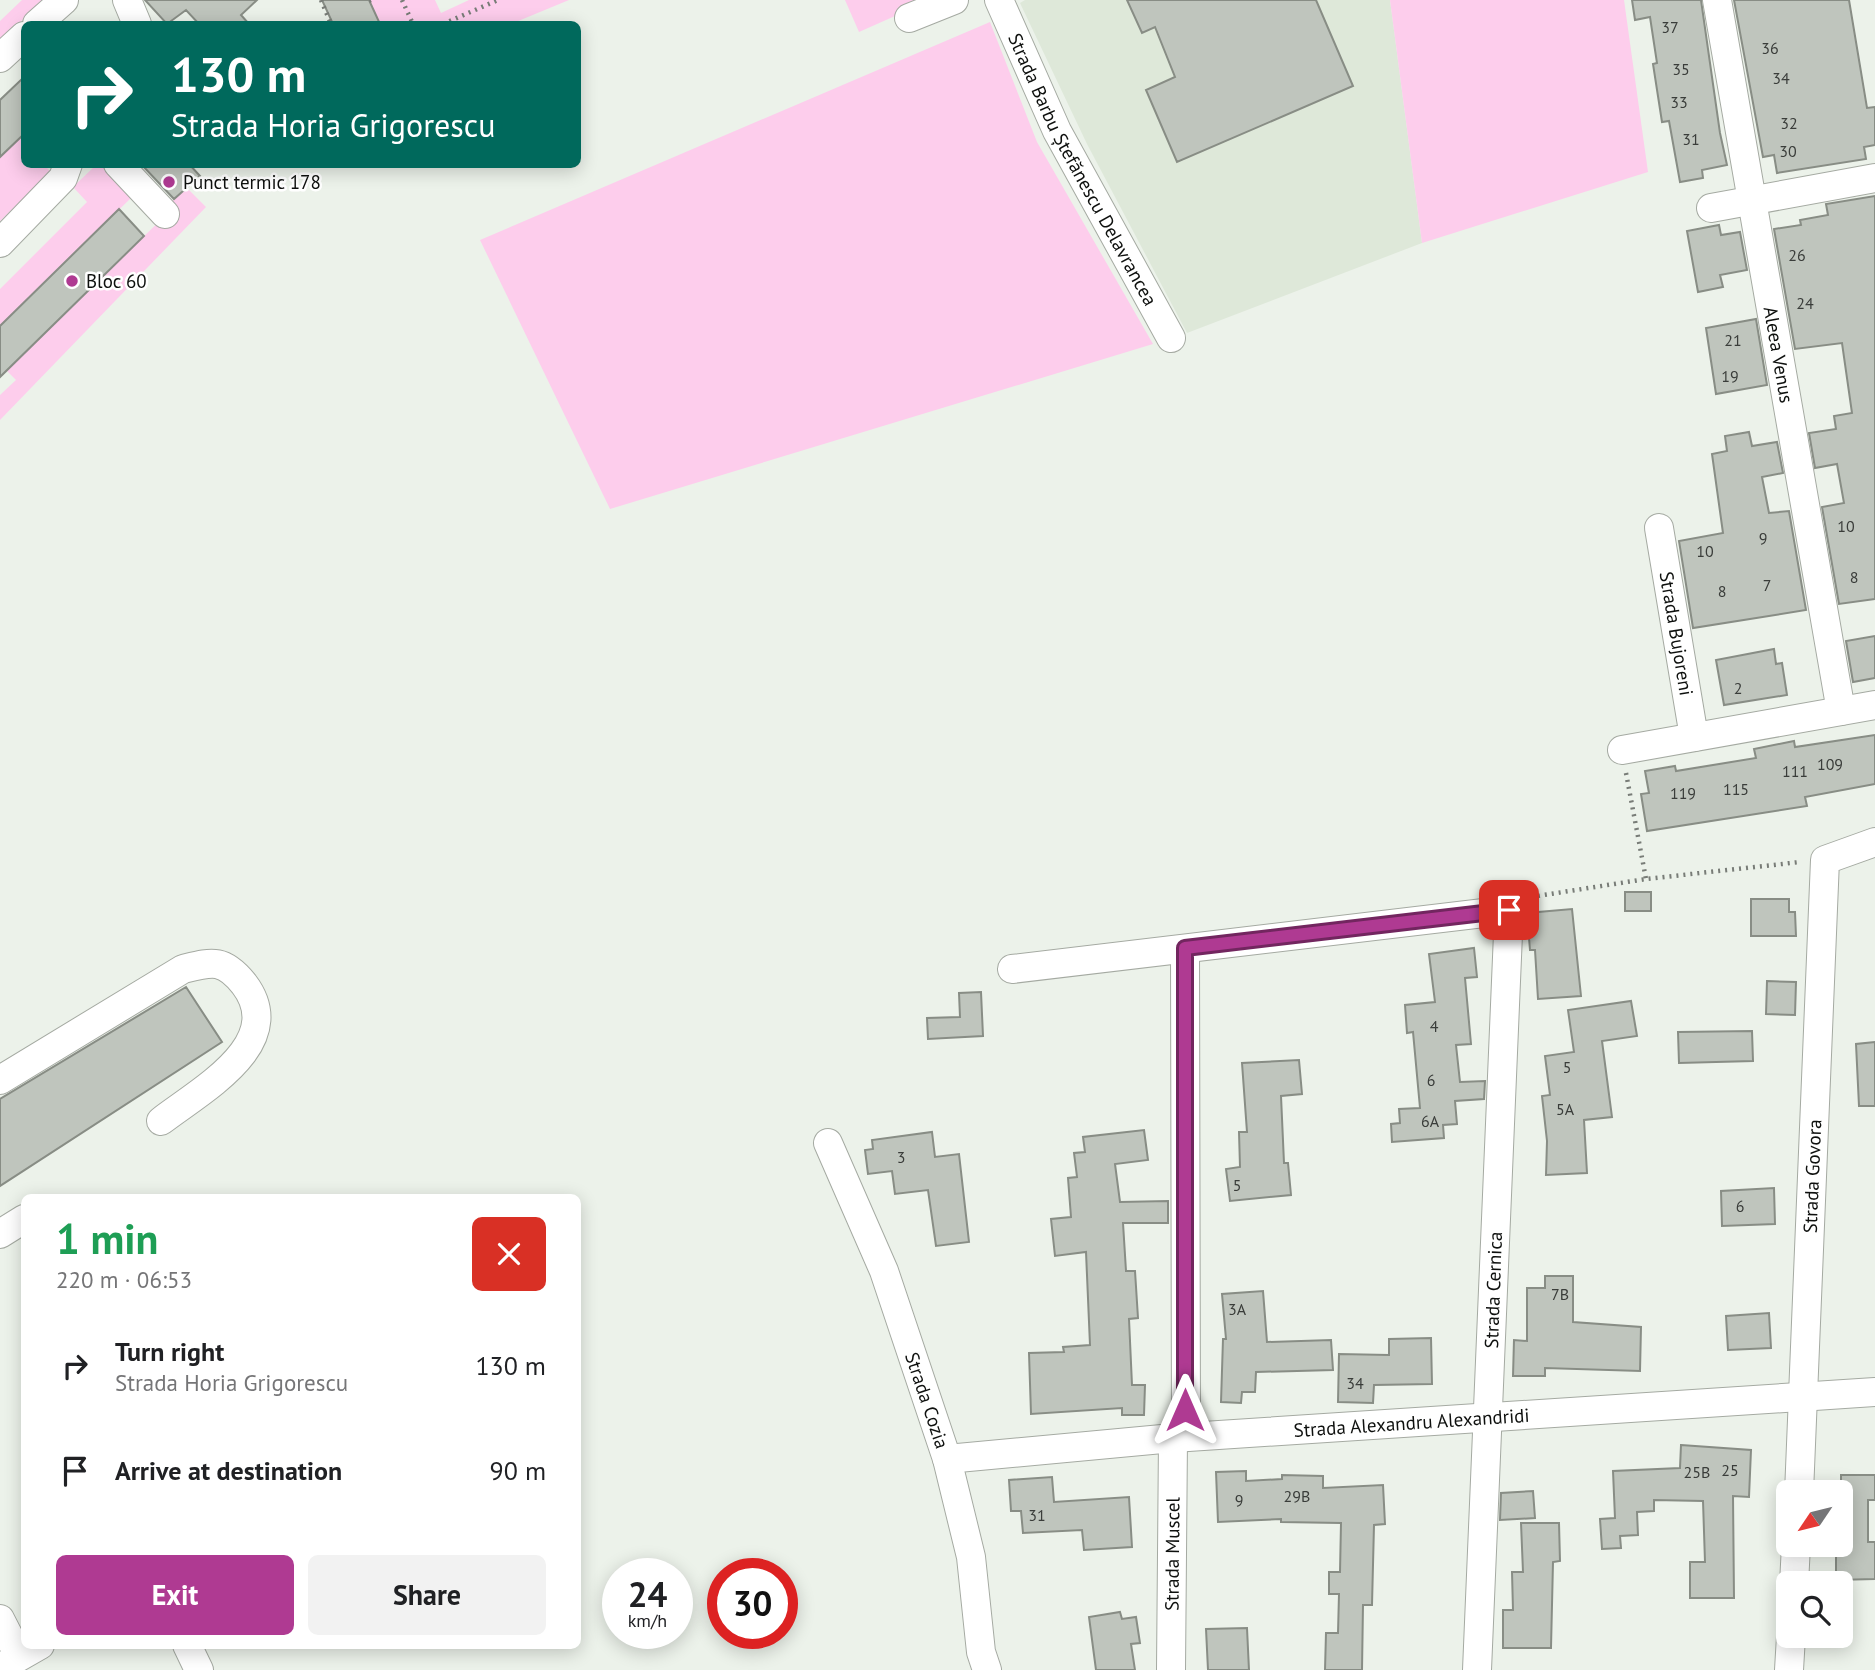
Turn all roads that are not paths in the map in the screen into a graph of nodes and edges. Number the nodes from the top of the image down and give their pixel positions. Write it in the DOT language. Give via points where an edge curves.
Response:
graph roads {
  1 [pos="64,0"];
  2 [pos="127,0"];
  3 [pos="954,0"];
  4 [pos="999,0"];
  5 [pos="1717,0"];
  6 [pos="909,18"];
  7 [pos="40,21"];
  8 [pos="136,21"];
  9 [pos="21,39"];
  10 [pos="0,58"];
  11 [pos="67,168"];
  12 [pos="122,168"];
  13 [pos="1875,178"];
  14 [pos="1752,201"];
  15 [pos="1711,208"];
  16 [pos="165,214"];
  17 [pos="0,243"];
  18 [pos="1171,338"];
  19 [pos="1659,528"];
  20 [pos="1875,705"];
  21 [pos="1841,711"];
  22 [pos="1694,737"];
  23 [pos="1622,750"];
  24 [pos="1875,842"];
  25 [pos="1185,948"];
  26 [pos="1012,969"];
  27 [pos="0,1080"];
  28 [pos="161,1121"];
  29 [pos="828,1143"];
  30 [pos="21,1221"];
  31 [pos="0,1234"];
  32 [pos="1875,1392"];
  33 [pos="1804,1395"];
  34 [pos="1488,1419"];
  35 [pos="1180,1438"];
  36 [pos="947,1459"];
  37 [pos="1800,1480"];
  38 [pos="0,1619"];
  39 [pos="1790,1648"];
  40 [pos="189,1649"];
  41 [pos="20,1657"];
  42 [pos="199,1670"];
  43 [pos="987,1670"];
  44 [pos="1171,1670"];
  45 [pos="1477,1670"];
  46 [pos="1789,1670"];
  1 -- 7 [label="street"];
  2 -- 8 [label="street"];
  3 -- 6 [label="street"];
  4 -- 18 [label="street, Strada Barbu Ștefănescu Delavrancea" via="1057,131"];
  5 -- 14 [label="street, Aleea Venus"];
  9 -- 10 [label="street"];
  11 -- 17 [label="street" via="63,178"];
  12 -- 16 [label="street"];
  13 -- 14 [label="street"];
  14 -- 15 [label="street"];
  14 -- 21 [label="street, Aleea Venus"];
  19 -- 22 [label="street, Strada Bujoreni"];
  20 -- 21 [label="street"];
  21 -- 22 [label="street"];
  22 -- 23 [label="street"];
  24 -- 33 [label="street, Strada Govora" via="1825,860"];
  25 -- 26 [label="street"];
  25 -- 34 [label="street, Strada Cernica" via="1509,910"];
  25 -- 35 [label="street, Strada Muscel"];
  27 -- 28 [label="street" via="183,969 213,961 232,969 252,995 258,1024 248,1048 234,1064"];
  29 -- 36 [label="street, Strada Cozia" via="884,1271"];
  30 -- 31 [label="street"];
  32 -- 33 [label="street, Strada Alexandru Alexandridi"];
  33 -- 34 [label="street, Strada Alexandru Alexandridi"];
  33 -- 37 [label="street, Strada Govora"];
  34 -- 35 [label="street, Strada Alexandru Alexandridi"];
  34 -- 45 [label="street, Strada Cernica"];
  35 -- 36 [label="street, Strada Alexandru Alexandridi"];
  35 -- 44 [label="street, Strada Muscel"];
  36 -- 43 [label="street, Strada Cozia" via="971,1557"];
  38 -- 41 [label="street"];
  39 -- 46 [label="street"];
  40 -- 42 [label="street"];
}
